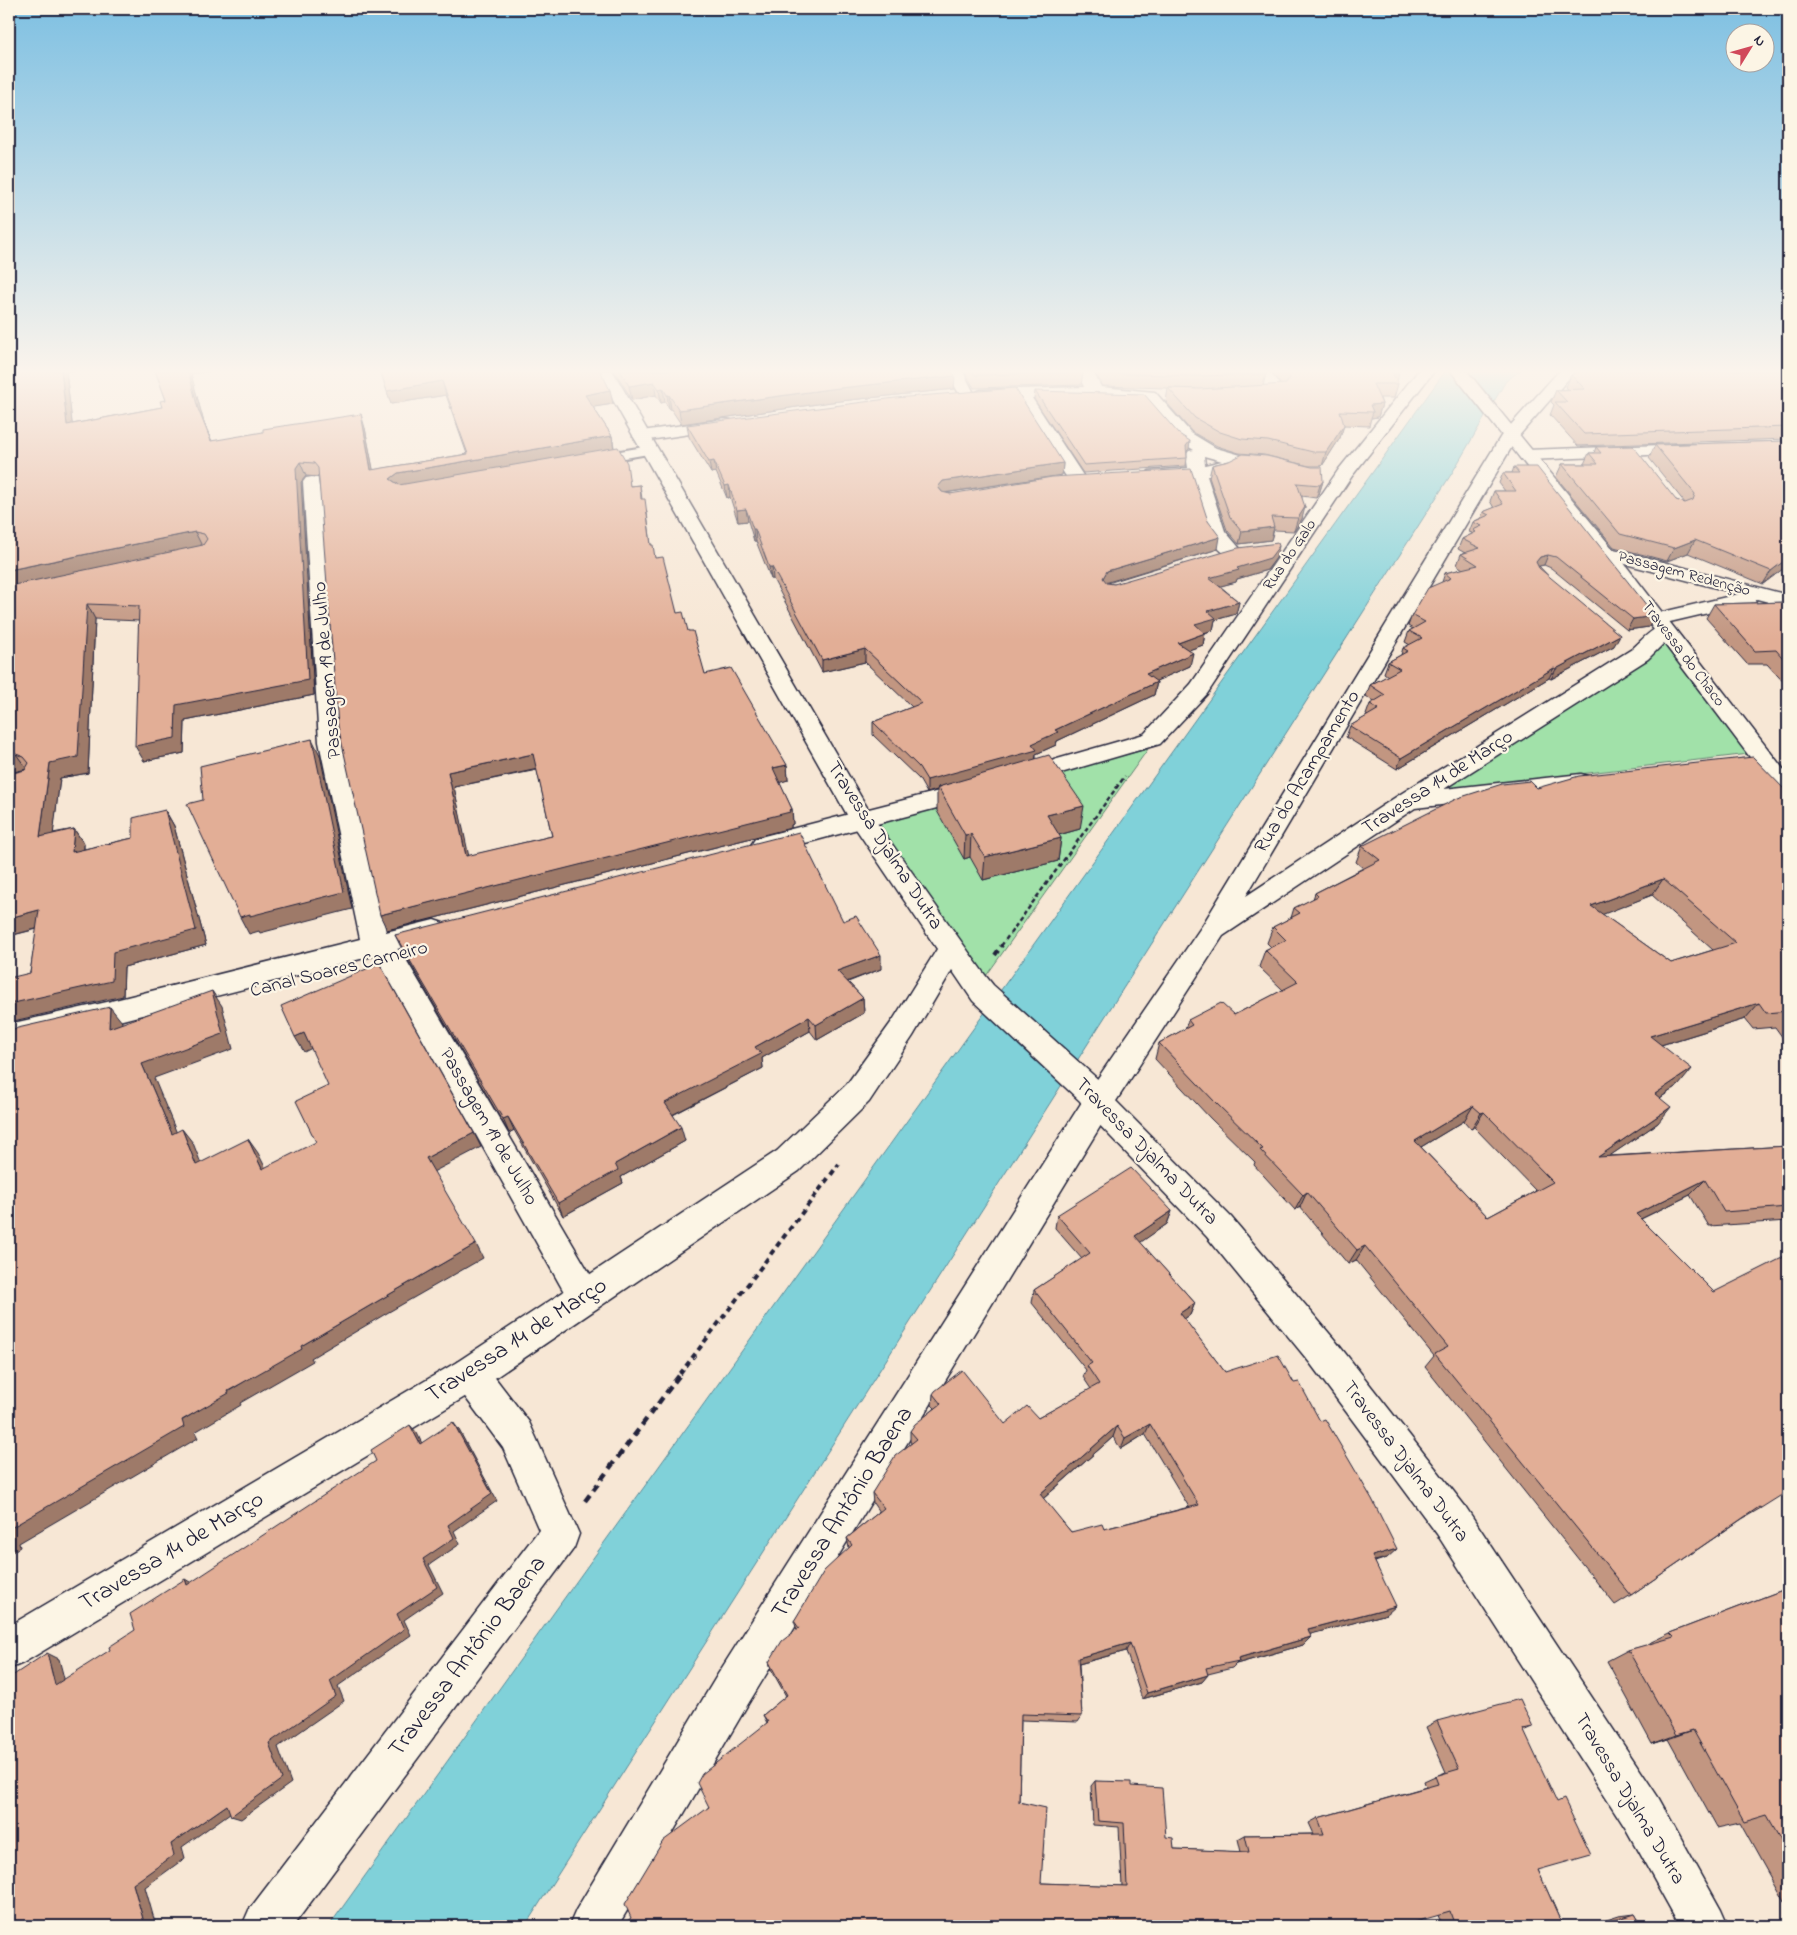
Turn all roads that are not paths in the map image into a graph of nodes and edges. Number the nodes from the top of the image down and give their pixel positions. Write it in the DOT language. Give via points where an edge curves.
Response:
graph roads {
  1 [pos="656,460"];
  2 [pos="1063,460"];
  3 [pos="1196,460"];
  4 [pos="1244,460"];
  5 [pos="1347,460"];
  6 [pos="1488,460"];
  7 [pos="1531,460"];
  8 [pos="1639,460"];
  9 [pos="1644,466"];
  10 [pos="1197,473"];
  11 [pos="1138,477"];
  12 [pos="1076,480"];
  13 [pos="312,482"];
  14 [pos="1297,545"];
  15 [pos="1606,553"];
  16 [pos="1762,594"];
  17 [pos="1788,601"];
  18 [pos="1661,625"];
  19 [pos="1606,779"];
  20 [pos="1788,791"];
  21 [pos="1408,801"];
  22 [pos="867,826"];
  23 [pos="743,859"];
  24 [pos="460,932"];
  25 [pos="1211,933"];
  26 [pos="951,948"];
  27 [pos="383,951"];
  28 [pos="9,1035"];
  29 [pos="9,1052"];
  30 [pos="1094,1098"];
  31 [pos="585,1297"];
  32 [pos="470,1374"];
  33 [pos="9,1649"];
  34 [pos="265,1926"];
  35 [pos="592,1926"];
  36 [pos="1705,1926"];
  1 -- 22 [label="street, Travessa Djalma Dutra"];
  2 -- 12 [label="street"];
  3 -- 10 [label="street"];
  4 -- 10 [label="street" via="1247,461"];
  5 -- 14 [label="street, Rua do Galo" via="1336,473"];
  6 -- 25 [label="street, Rua do Acampamento"];
  7 -- 15 [label="street, Travessa do Chaco"];
  8 -- 9 [label="street"];
  10 -- 11 [label="street"];
  10 -- 14 [label="street" via="1216,532 1242,552"];
  13 -- 27 [label="street, Passagem 19 de Julho" via="331,742"];
  14 -- 22 [label="street, Rua do Galo" via="1199,689 1152,739 998,783"];
  15 -- 16 [label="street, Passagem Redenção"];
  15 -- 18 [label="street, Travessa do Chaco"];
  16 -- 17 [label="street, Passagem Redenção"];
  16 -- 18 [label="street, Passagem Redenção"];
  18 -- 20 [label="street, Travessa do Chaco" via="1754,762"];
  18 -- 21 [label="street, Travessa 14 de Março"];
  19 -- 21 [label="street"];
  21 -- 25 [label="street, Travessa 14 de Março"];
  22 -- 23 [label="street"];
  22 -- 26 [label="street, Travessa Djalma Dutra"];
  24 -- 27 [label="street, Canal Soares Carneiro"];
  25 -- 30 [label="street, Rua do Acampamento"];
  26 -- 30 [label="street, Travessa Djalma Dutra" via="983,993"];
  26 -- 31 [label="street, Travessa 14 de Março" via="903,1028 858,1093 788,1161"];
  27 -- 28 [label="street, Canal Soares Carneiro"];
  27 -- 29 [label="street, Canal Soares Carneiro"];
  27 -- 31 [label="street, Passagem 19 de Julho"];
  30 -- 35 [label="street, Travessa Antônio Baena"];
  30 -- 36 [label="street, Travessa Djalma Dutra" via="1231,1242 1322,1351 1450,1520 1642,1813"];
  31 -- 32 [label="street, Travessa 14 de Março"];
  32 -- 33 [label="street, Travessa 14 de Março"];
  32 -- 34 [label="street, Travessa Antônio Baena" via="516,1435 560,1534"];
}
